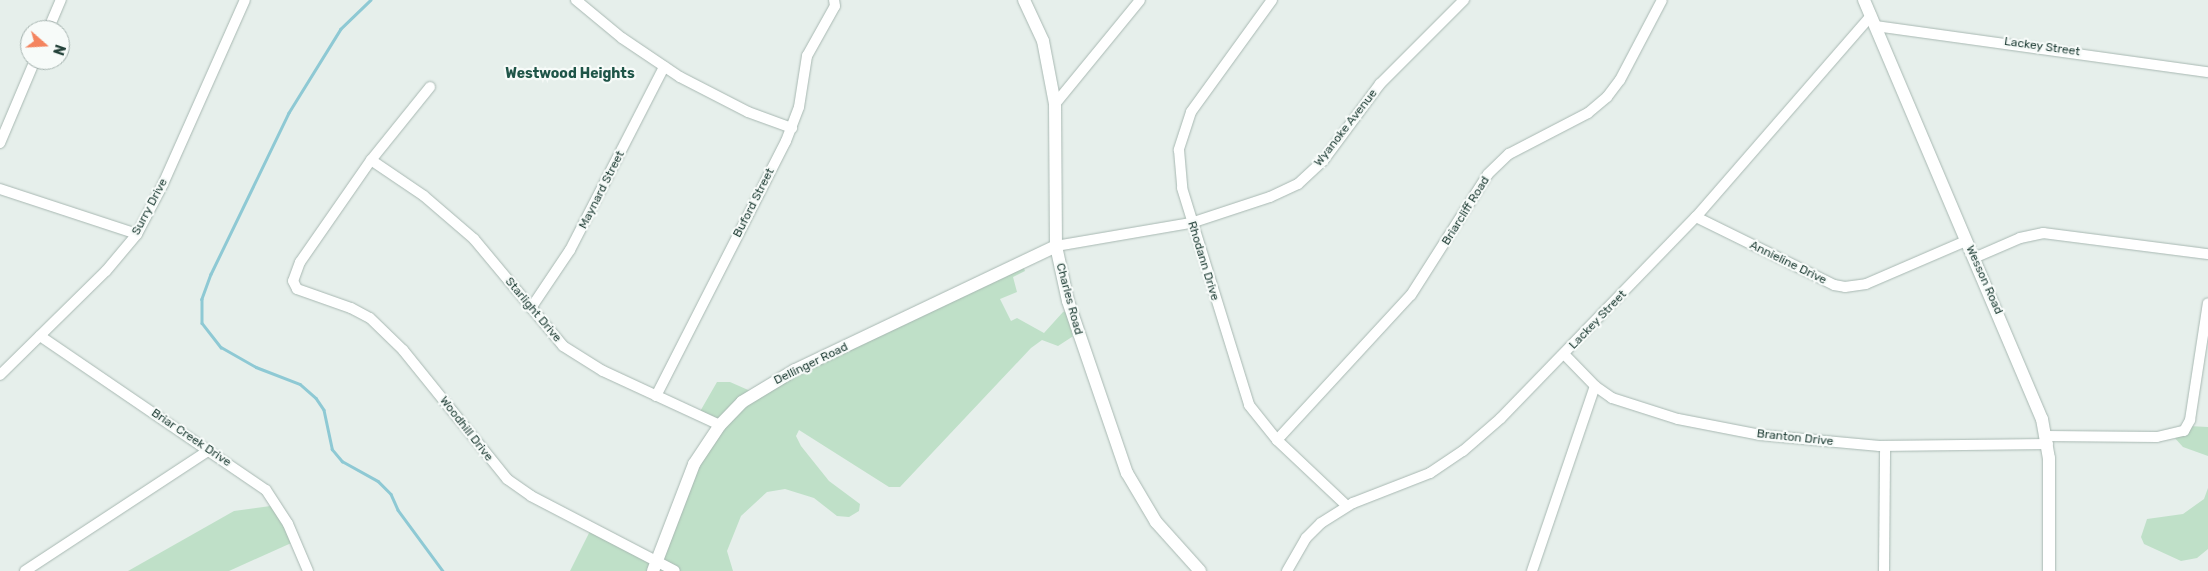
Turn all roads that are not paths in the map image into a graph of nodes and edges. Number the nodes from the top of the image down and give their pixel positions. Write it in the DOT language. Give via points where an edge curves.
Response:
graph roads {
  1 [pos="61,0"];
  2 [pos="245,0"];
  3 [pos="576,0"];
  4 [pos="1024,0"];
  5 [pos="1140,0"];
  6 [pos="1272,0"];
  7 [pos="1464,0"];
  8 [pos="1662,0"];
  9 [pos="1864,0"];
  10 [pos="834,3"];
  11 [pos="52,20"];
  12 [pos="1873,21"];
  13 [pos="664,67"];
  14 [pos="31,70"];
  15 [pos="2208,72"];
  16 [pos="430,87"];
  17 [pos="1055,104"];
  18 [pos="792,128"];
  19 [pos="0,143"];
  20 [pos="371,160"];
  21 [pos="0,189"];
  22 [pos="1696,217"];
  23 [pos="1190,222"];
  24 [pos="137,234"];
  25 [pos="1966,240"];
  26 [pos="1056,246"];
  27 [pos="2208,254"];
  28 [pos="1974,258"];
  29 [pos="2208,303"];
  30 [pos="532,308"];
  31 [pos="40,336"];
  32 [pos="1564,354"];
  33 [pos="0,375"];
  34 [pos="1595,386"];
  35 [pos="656,396"];
  36 [pos="720,425"];
  37 [pos="1277,440"];
  38 [pos="2047,440"];
  39 [pos="1885,446"];
  40 [pos="209,450"];
  41 [pos="1347,506"];
  42 [pos="655,566"];
  43 [pos="25,571"];
  44 [pos="308,571"];
  45 [pos="675,571"];
  46 [pos="1200,571"];
  47 [pos="1287,571"];
  48 [pos="1532,571"];
  49 [pos="1884,571"];
  50 [pos="2049,571"];
  1 -- 11 [label="street"];
  2 -- 24 [label="street, Surry Drive" via="163,184"];
  3 -- 13 [label="street"];
  4 -- 17 [label="street, Charles Road" via="1042,41"];
  5 -- 17 [label="street"];
  6 -- 23 [label="street, Rhodann Drive" via="1200,97 1186,124 1179,162"];
  7 -- 23 [label="street, Wyanoke Avenue" via="1380,84 1307,177 1278,194"];
  8 -- 37 [label="street, Briarcliff Road" via="1620,80 1607,97 1588,112 1509,154 1488,174 1411,295"];
  9 -- 12 [label="street, Wesson Road"];
  10 -- 18 [label="street, Buford Street" via="811,47"];
  12 -- 15 [label="street, Lackey Street"];
  12 -- 22 [label="street, Lackey Street"];
  12 -- 25 [label="street, Wesson Road"];
  13 -- 18 [label="street" via="748,112"];
  13 -- 30 [label="street, Maynard Street" via="570,250"];
  14 -- 19 [label="street"];
  16 -- 20 [label="street"];
  17 -- 26 [label="street, Charles Road"];
  18 -- 35 [label="street, Buford Street"];
  20 -- 30 [label="street, Starlight Drive" via="454,220"];
  20 -- 42 [label="street, Woodhill Drive" via="300,262 293,281 297,289 370,318 403,350 507,479"];
  21 -- 24 [label="street"];
  22 -- 25 [label="street, Annieline Drive" via="1834,285 1845,287 1866,284"];
  22 -- 32 [label="street, Lackey Street"];
  23 -- 26 [label="street, Wyanoke Avenue"];
  23 -- 37 [label="street, Rhodann Drive" via="1249,405"];
  24 -- 31 [label="street, Surry Drive" via="106,271"];
  25 -- 28 [label="street, Wesson Road"];
  26 -- 36 [label="street, Dellinger Road" via="795,370 755,393"];
  26 -- 46 [label="street, Charles Road" via="1068,303 1127,473 1156,522"];
  27 -- 28 [label="street" via="2043,233 2020,238"];
  28 -- 38 [label="street, Wesson Road" via="2033,391"];
  29 -- 38 [label="street, Branton Drive" via="2190,420 2184,431 2157,437"];
  30 -- 35 [label="street, Starlight Drive" via="563,346 603,371"];
  31 -- 33 [label="street, Surry Drive"];
  31 -- 40 [label="street, Briar Creek Drive"];
  32 -- 34 [label="street, Branton Drive"];
  32 -- 41 [label="street, Lackey Street" via="1501,418 1447,463 1410,482"];
  34 -- 39 [label="street, Branton Drive" via="1630,406 1700,424 1790,439"];
  34 -- 48 [label="street"];
  35 -- 36 [label="street, Starlight Drive"];
  36 -- 42 [label="street, Dellinger Road" via="691,472"];
  37 -- 41 [label="street, Rhodann Drive"];
  38 -- 39 [label="street, Branton Drive"];
  38 -- 50 [label="street, Wesson Road"];
  39 -- 49 [label="street"];
  40 -- 43 [label="street"];
  40 -- 44 [label="street, Briar Creek Drive" via="266,490 278,505"];
  41 -- 47 [label="street, Lackey Street" via="1321,523 1306,538"];
  42 -- 45 [label="street, Woodhill Drive"];
}
